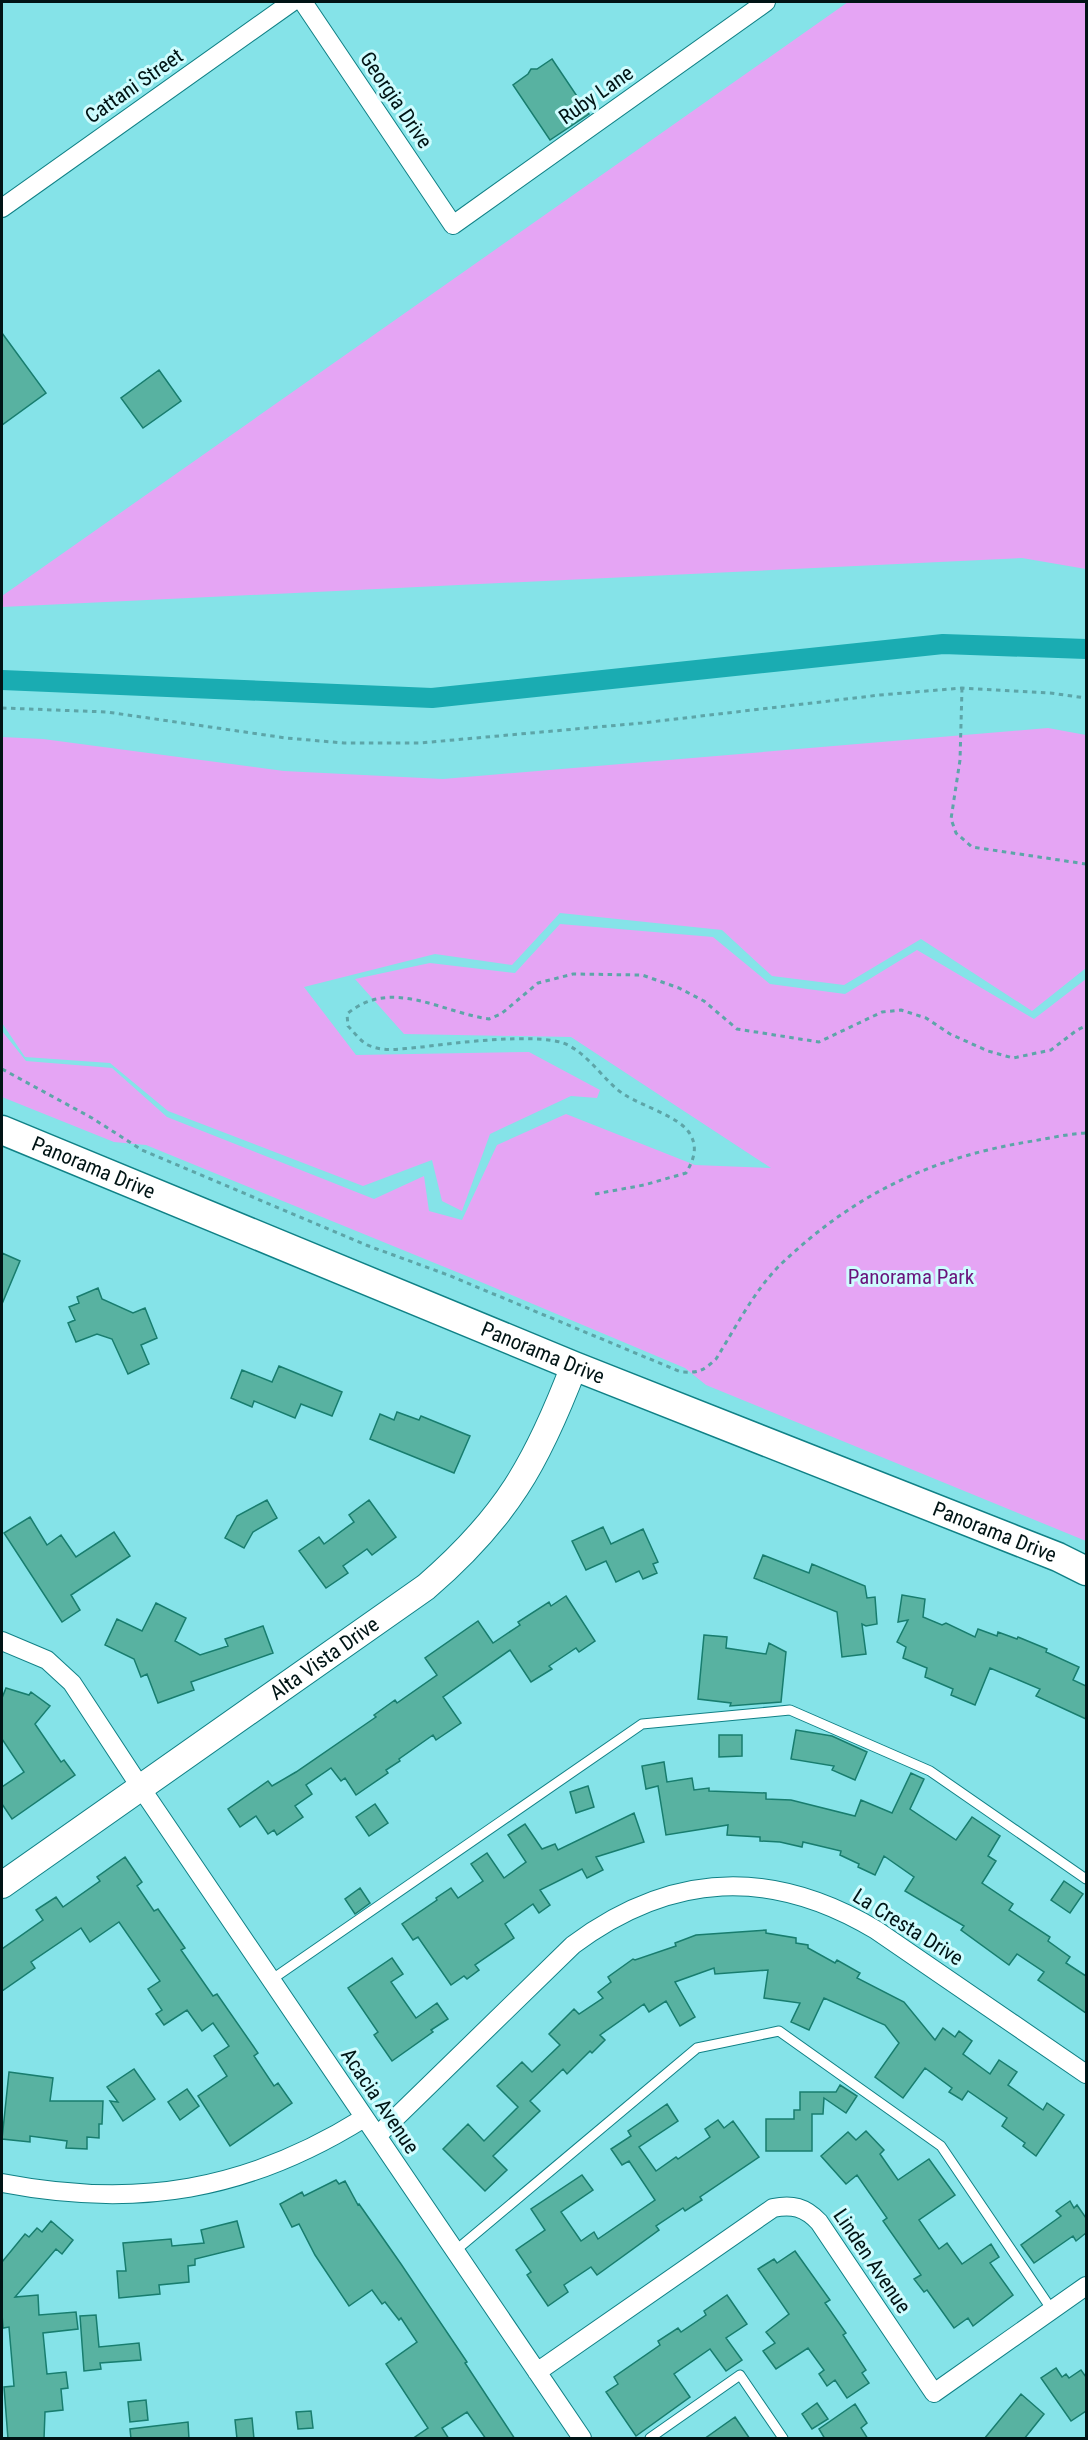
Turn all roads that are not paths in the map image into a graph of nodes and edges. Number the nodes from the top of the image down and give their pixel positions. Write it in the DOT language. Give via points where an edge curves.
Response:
graph roads {
  1 [pos="292,2"];
  2 [pos="303,2"];
  3 [pos="766,2"];
  4 [pos="2,208"];
  5 [pos="453,225"];
  6 [pos="2,1130"];
  7 [pos="574,1366"];
  8 [pos="1086,1571"];
  9 [pos="2,1641"];
  10 [pos="141,1788"];
  11 [pos="1086,1880"];
  12 [pos="2,1885"];
  13 [pos="271,1980"];
  14 [pos="1086,2074"];
  15 [pos="364,2118"];
  16 [pos="377,2136"];
  17 [pos="2,2183"];
  18 [pos="455,2251"];
  19 [pos="1086,2286"];
  20 [pos="1052,2310"];
  21 [pos="537,2372"];
  22 [pos="582,2439"];
  23 [pos="650,2439"];
  24 [pos="783,2439"];
  1 -- 4 [label="street, Cattani Street"];
  2 -- 5 [label="street, Georgia Drive"];
  3 -- 5 [label="street, Ruby Lane"];
  6 -- 7 [label="main road, Panorama Drive"];
  7 -- 8 [label="main road, Panorama Drive"];
  7 -- 10 [label="street, Alta Vista Drive" via="533,1461 510,1498 459,1559 426,1587"];
  9 -- 10 [label="street, Acacia Avenue" via="47,1660 72,1683"];
  10 -- 12 [label="street, Alta Vista Drive"];
  10 -- 13 [label="street, Acacia Avenue"];
  11 -- 13 [label="lane" via="930,1771 790,1710 642,1724"];
  13 -- 15 [label="street, Acacia Avenue"];
  14 -- 16 [label="street, La Cresta Drive" via="850,1914 785,1891 720,1886 656,1898 597,1927 573,1945"];
  15 -- 16 [label="street, Acacia Avenue"];
  15 -- 17 [label="street" via="266,2168 173,2191 93,2196"];
  16 -- 18 [label="street, Acacia Avenue"];
  18 -- 20 [label="lane" via="697,2048 779,2031 941,2146"];
  18 -- 21 [label="street, Acacia Avenue"];
  19 -- 20 [label="street, Linden Avenue"];
  20 -- 21 [label="street, Linden Avenue" via="934,2393 819,2222 799,2207 785,2205 772,2208"];
  21 -- 22 [label="street, Acacia Avenue"];
  23 -- 24 [label="lane" via="740,2375"];
}
